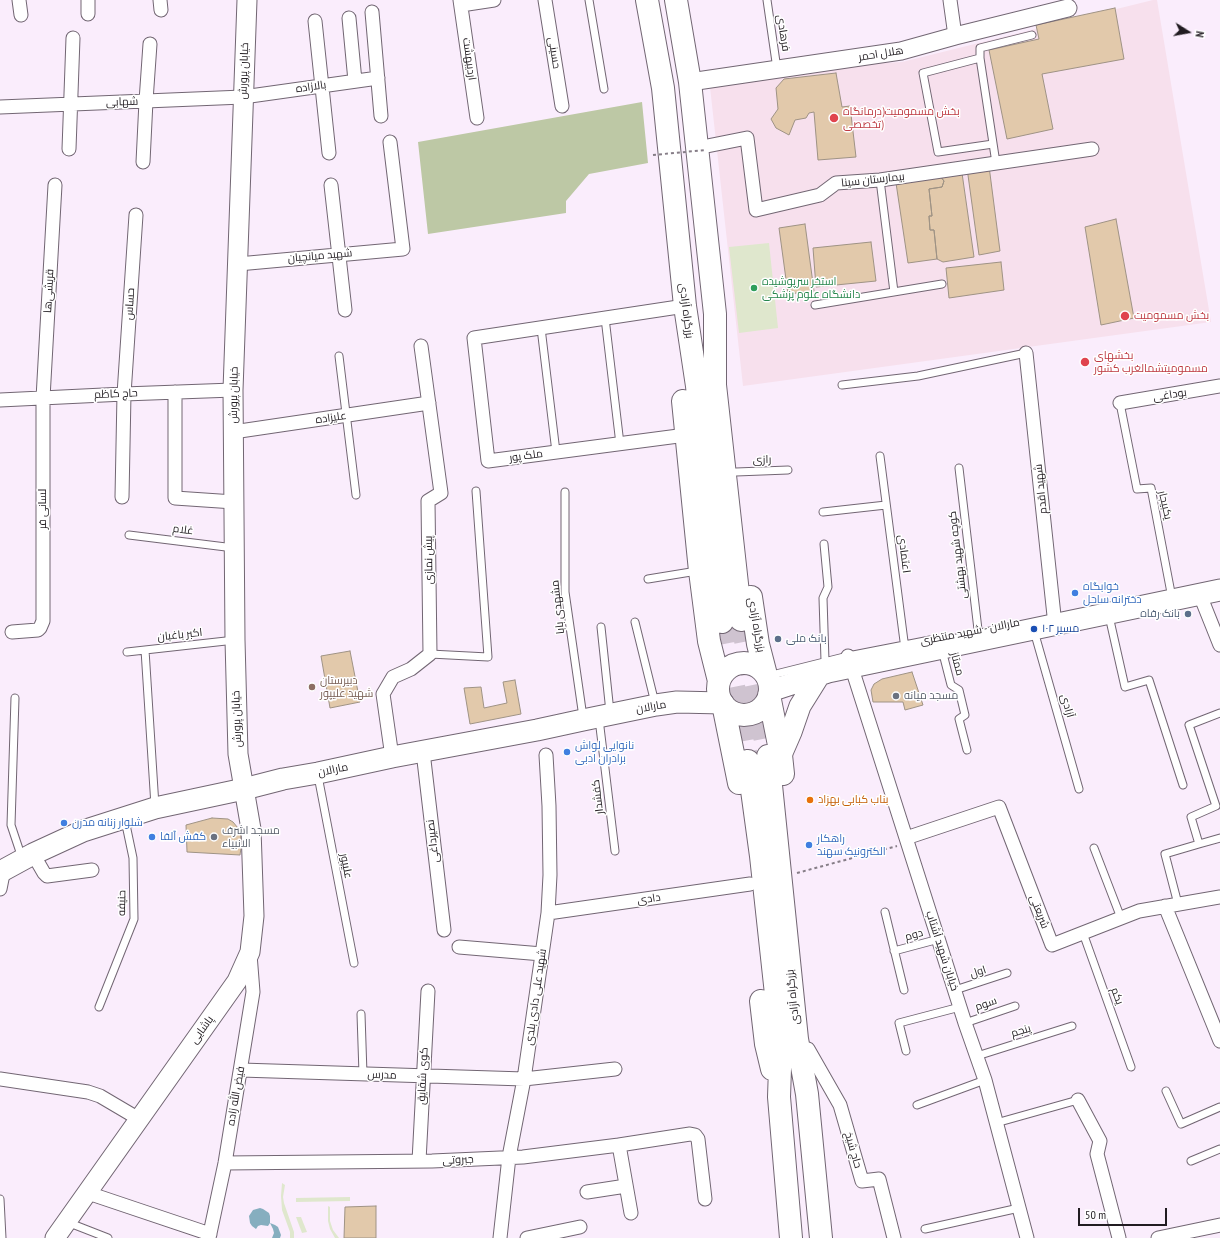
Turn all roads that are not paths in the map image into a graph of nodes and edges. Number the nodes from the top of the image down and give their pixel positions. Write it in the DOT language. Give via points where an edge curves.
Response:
graph roads {
  1 [pos="19,0"];
  2 [pos="88,0"];
  3 [pos="247,0"];
  4 [pos="494,0"];
  5 [pos="546,0"];
  6 [pos="589,0"];
  7 [pos="647,0"];
  8 [pos="676,0"];
  9 [pos="767,0"];
  10 [pos="950,0"];
  11 [pos="461,3"];
  12 [pos="1068,8"];
  13 [pos="372,12"];
  14 [pos="88,14"];
  15 [pos="21,15"];
  16 [pos="349,18"];
  17 [pos="315,22"];
  18 [pos="1032,35"];
  19 [pos="955,36"];
  20 [pos="73,38"];
  21 [pos="150,44"];
  22 [pos="980,58"];
  23 [pos="777,69"];
  24 [pos="378,78"];
  25 [pos="355,81"];
  26 [pos="690,82"];
  27 [pos="322,86"];
  28 [pos="604,89"];
  29 [pos="244,97"];
  30 [pos="146,101"];
  31 [pos="70,104"];
  32 [pos="562,106"];
  33 [pos="0,107"];
  34 [pos="381,116"];
  35 [pos="477,118"];
  36 [pos="390,142"];
  37 [pos="993,144"];
  38 [pos="69,149"];
  39 [pos="702,149"];
  40 [pos="1092,149"];
  41 [pos="329,153"];
  42 [pos="143,162"];
  43 [pos="996,163"];
  44 [pos="880,180"];
  45 [pos="55,185"];
  46 [pos="331,185"];
  47 [pos="136,215"];
  48 [pos="338,255"];
  49 [pos="238,264"];
  50 [pos="942,284"];
  51 [pos="894,292"];
  52 [pos="815,305"];
  53 [pos="685,306"];
  54 [pos="345,310"];
  55 [pos="715,314"];
  56 [pos="604,318"];
  57 [pos="541,328"];
  58 [pos="421,346"];
  59 [pos="1026,353"];
  60 [pos="339,356"];
  61 [pos="842,385"];
  62 [pos="1220,386"];
  63 [pos="233,390"];
  64 [pos="175,392"];
  65 [pos="124,394"];
  66 [pos="43,398"];
  67 [pos="0,400"];
  68 [pos="428,403"];
  69 [pos="1120,403"];
  70 [pos="346,416"];
  71 [pos="233,432"];
  72 [pos="686,435"];
  73 [pos="620,444"];
  74 [pos="556,452"];
  75 [pos="880,456"];
  76 [pos="959,468"];
  77 [pos="788,470"];
  78 [pos="736,472"];
  79 [pos="476,491"];
  80 [pos="565,492"];
  81 [pos="356,495"];
  82 [pos="122,497"];
  83 [pos="234,502"];
  84 [pos="886,505"];
  85 [pos="823,512"];
  86 [pos="129,535"];
  87 [pos="824,544"];
  88 [pos="234,548"];
  89 [pos="700,570"];
  90 [pos="648,579"];
  91 [pos="1220,590"];
  92 [pos="1171,594"];
  93 [pos="1200,595"];
  94 [pos="1109,614"];
  95 [pos="1050,620"];
  96 [pos="634,622"];
  97 [pos="601,627"];
  98 [pos="12,632"];
  99 [pos="978,633"];
  100 [pos="235,640"];
  101 [pos="940,643"];
  102 [pos="758,644"];
  103 [pos="1220,645"];
  104 [pos="145,650"];
  105 [pos="905,650"];
  106 [pos="127,652"];
  107 [pos="430,654"];
  108 [pos="713,655"];
  109 [pos="849,662"];
  110 [pos="825,669"];
  111 [pos="768,684"];
  112 [pos="721,693"];
  113 [pos="15,698"];
  114 [pos="656,705"];
  115 [pos="1220,713"];
  116 [pos="597,717"];
  117 [pos="775,729"];
  118 [pos="729,737"];
  119 [pos="967,750"];
  120 [pos="423,752"];
  121 [pos="546,755"];
  122 [pos="392,757"];
  123 [pos="765,757"];
  124 [pos="318,773"];
  125 [pos="1183,785"];
  126 [pos="244,789"];
  127 [pos="1079,789"];
  128 [pos="155,808"];
  129 [pos="125,817"];
  130 [pos="1220,838"];
  131 [pos="907,841"];
  132 [pos="1199,844"];
  133 [pos="1094,848"];
  134 [pos="616,851"];
  135 [pos="28,857"];
  136 [pos="92,870"];
  137 [pos="1,877"];
  138 [pos="750,884"];
  139 [pos="1220,896"];
  140 [pos="1178,904"];
  141 [pos="1165,906"];
  142 [pos="885,912"];
  143 [pos="548,914"];
  144 [pos="1121,918"];
  145 [pos="444,930"];
  146 [pos="1083,932"];
  147 [pos="938,939"];
  148 [pos="459,947"];
  149 [pos="250,952"];
  150 [pos="894,952"];
  151 [pos="542,954"];
  152 [pos="354,963"];
  153 [pos="1007,973"];
  154 [pos="904,990"];
  155 [pos="955,990"];
  156 [pos="428,991"];
  157 [pos="1015,1006"];
  158 [pos="99,1007"];
  159 [pos="960,1007"];
  160 [pos="361,1014"];
  161 [pos="965,1023"];
  162 [pos="1072,1026"];
  163 [pos="1220,1041"];
  164 [pos="808,1050"];
  165 [pos="906,1051"];
  166 [pos="976,1056"];
  167 [pos="1131,1067"];
  168 [pos="615,1069"];
  169 [pos="241,1070"];
  170 [pos="363,1074"];
  171 [pos="424,1076"];
  172 [pos="0,1079"];
  173 [pos="524,1079"];
  174 [pos="985,1080"];
  175 [pos="1166,1091"];
  176 [pos="807,1094"];
  177 [pos="779,1097"];
  178 [pos="1078,1100"];
  179 [pos="917,1104"];
  180 [pos="1220,1107"];
  181 [pos="139,1119"];
  182 [pos="996,1123"];
  183 [pos="619,1146"];
  184 [pos="1220,1149"];
  185 [pos="509,1157"];
  186 [pos="419,1161"];
  187 [pos="1191,1161"];
  188 [pos="225,1163"];
  189 [pos="626,1186"];
  190 [pos="587,1192"];
  191 [pos="88,1193"];
  192 [pos="0,1199"];
  193 [pos="705,1199"];
  194 [pos="1019,1208"];
  195 [pos="631,1213"];
  196 [pos="66,1222"];
  197 [pos="1220,1225"];
  198 [pos="580,1227"];
  199 [pos="925,1229"];
  200 [pos="210,1236"];
  201 [pos="1175,1236"];
  202 [pos="2,1238"];
  203 [pos="55,1238"];
  204 [pos="108,1238"];
  205 [pos="500,1238"];
  206 [pos="527,1238"];
  207 [pos="791,1238"];
  208 [pos="821,1238"];
  209 [pos="894,1238"];
  210 [pos="1027,1238"];
  211 [pos="1119,1238"];
  212 [pos="1158,1238"];
  1 -- 15 [label="street"];
  2 -- 14 [label="street"];
  3 -- 29 [label="main road, خیابان پرورش"];
  4 -- 11 [label="street"];
  5 -- 32 [label="street, حسینی"];
  6 -- 28 [label="lane"];
  7 -- 53 [label="highway, بزرگراه آزادی" via="663,88"];
  8 -- 26 [label="highway, بزرگراه آزادی"];
  9 -- 23 [label="lane, فرهادی"];
  10 -- 19 [label="street"];
  11 -- 35 [label="street, اردیبهشت"];
  12 -- 19 [label="street, هلال احمر"];
  13 -- 24 [label="street"];
  16 -- 25 [label="street"];
  17 -- 27 [label="street"];
  18 -- 22 [label="lane" via="980,48"];
  19 -- 23 [label="street, هلال احمر" via="901,51"];
  20 -- 31 [label="street"];
  21 -- 30 [label="street"];
  22 -- 37 [label="lane"];
  22 -- 37 [label="lane" via="923,72 938,152"];
  23 -- 26 [label="street, هلال احمر"];
  24 -- 25 [label="street, بالازاده"];
  24 -- 34 [label="street"];
  25 -- 27 [label="street, بالازاده"];
  26 -- 39 [label="highway, بزرگراه آزادی"];
  27 -- 29 [label="street, بالازاده"];
  27 -- 41 [label="street"];
  29 -- 30 [label="street, شهابی"];
  29 -- 49 [label="main road, خیابان پرورش"];
  30 -- 31 [label="street, شهابی"];
  30 -- 42 [label="street"];
  31 -- 33 [label="street, شهابی"];
  31 -- 38 [label="street"];
  36 -- 48 [label="street, شهید میانچیان" via="403,249"];
  37 -- 43 [label="lane"];
  39 -- 44 [label="street, بیمارستان سینا" via="746,138 756,210 820,196 836,183"];
  39 -- 55 [label="highway, بزرگراه آزادی"];
  40 -- 43 [label="street, بیمارستان سینا"];
  43 -- 44 [label="street, بیمارستان سینا"];
  44 -- 51 [label="lane"];
  45 -- 66 [label="street, قریشی‌ها"];
  46 -- 48 [label="street"];
  47 -- 65 [label="street, حساس"];
  48 -- 49 [label="street, شهید میانچیان"];
  48 -- 54 [label="street"];
  49 -- 63 [label="main road, خیابان پرورش"];
  50 -- 51 [label="lane"];
  51 -- 52 [label="lane"];
  53 -- 55 [label="highway, بزرگراه آزادی" via="697,386 716,572 732,621 714,385"];
  53 -- 56 [label="street"];
  53 -- 72 [label="highway" via="681,378"];
  55 -- 78 [label="highway, بزرگراه آزادی" via="727,378"];
  56 -- 57 [label="street"];
  56 -- 73 [label="lane"];
  57 -- 74 [label="lane"];
  57 -- 74 [label="street, ملک پور" via="474,338 488,461"];
  58 -- 68 [label="street, پیش نمازی"];
  59 -- 61 [label="lane" via="918,376"];
  59 -- 95 [label="street, شهید اقدم"];
  60 -- 70 [label="lane"];
  62 -- 69 [label="street, بوداغی"];
  63 -- 64 [label="street, حاج کاظم"];
  63 -- 71 [label="main road, خیابان پرورش"];
  64 -- 65 [label="street, حاج کاظم"];
  64 -- 83 [label="street" via="175,498"];
  65 -- 66 [label="street, حاج کاظم"];
  65 -- 82 [label="street, حساس"];
  66 -- 67 [label="street, حاج کاظم"];
  66 -- 98 [label="street, لسانی فر" via="43,621 38,630"];
  68 -- 70 [label="street, علیزاده"];
  68 -- 107 [label="street, پیش نمازی" via="441,493 428,501"];
  69 -- 92 [label="lane, یکبیجار" via="1137,489 1151,488"];
  70 -- 71 [label="street, علیزاده"];
  70 -- 81 [label="lane"];
  71 -- 83 [label="main road, خیابان پرورش"];
  72 -- 73 [label="street, ملک پور"];
  72 -- 89 [label="highway"];
  73 -- 74 [label="street, ملک پور"];
  75 -- 84 [label="lane, اعتمادی"];
  76 -- 99 [label="lane, کوچه شهید بهشتی"];
  77 -- 78 [label="lane, رازی"];
  78 -- 102 [label="highway, بزرگراه آزادی"];
  79 -- 107 [label="lane" via="488,657"];
  80 -- 116 [label="lane, مشهدی بابا" via="565,592"];
  83 -- 88 [label="main road, خیابان پرورش"];
  84 -- 85 [label="lane"];
  84 -- 105 [label="lane, اعتمادی"];
  86 -- 88 [label="lane, غلام"];
  87 -- 110 [label="lane" via="828,587 823,598"];
  88 -- 100 [label="main road, خیابان پرورش"];
  89 -- 90 [label="lane"];
  89 -- 108 [label="highway" via="708,641"];
  91 -- 93 [label="main road, مارالان - شهید منتظری"];
  92 -- 93 [label="main road, مارالان - شهید منتظری"];
  92 -- 94 [label="main road, مارالان - شهید منتظری"];
  93 -- 103 [label="street"];
  94 -- 95 [label="main road, مارالان - شهید منتظری"];
  94 -- 125 [label="lane" via="1125,687 1149,680"];
  95 -- 99 [label="main road, مارالان - شهید منتظری"];
  95 -- 127 [label="lane, آزادی"];
  96 -- 114 [label="lane"];
  97 -- 116 [label="lane"];
  99 -- 101 [label="main road, مارالان - شهید منتظری"];
  100 -- 104 [label="lane, اکبر باغبان"];
  100 -- 126 [label="main road, خیابان پرورش" via="238,754"];
  101 -- 105 [label="main road, مارالان - شهید منتظری"];
  101 -- 119 [label="lane, ممتاز" via="951,685 959,690 965,715 959,719"];
  102 -- 108 [label="highway" via="749,654 737,659 722,659"];
  102 -- 111 [label="highway, بزرگراه آزادی"];
  104 -- 106 [label="lane, اکبر باغبان"];
  104 -- 128 [label="lane"];
  105 -- 109 [label="main road, مارالان - شهید منتظری"];
  107 -- 122 [label="street" via="411,669 393,677 383,694"];
  108 -- 112 [label="highway"];
  109 -- 110 [label="main road, مارالان - شهید منتظری"];
  109 -- 131 [label="street, خیابان شهید آشتاب"];
  110 -- 111 [label="main road, مارالان - شهید منتظری"];
  110 -- 123 [label="main road" via="800,706 791,732"];
  111 -- 112 [label="highway" via="761,669 755,665 741,663 728,669"];
  111 -- 112 [label="highway" via="767,702 756,712 749,714 742,715 728,709"];
  111 -- 117 [label="highway, بزرگراه آزادی"];
  112 -- 114 [label="main road, مارالان"];
  112 -- 118 [label="highway"];
  113 -- 135 [label="lane" via="11,825"];
  114 -- 116 [label="main road, مارالان"];
  115 -- 132 [label="lane" via="1189,725 1216,806 1191,817"];
  116 -- 120 [label="main road, مارالان"];
  116 -- 134 [label="lane, کفشدار"];
  117 -- 118 [label="highway" via="763,722 748,722 739,726"];
  117 -- 123 [label="highway, بزرگراه آزادی"];
  118 -- 138 [label="highway" via="738,780"];
  120 -- 122 [label="main road, مارالان"];
  120 -- 145 [label="street, نصیرداغی"];
  121 -- 143 [label="street, شهید علی دادی بلدی" via="550,867"];
  122 -- 124 [label="main road, مارالان"];
  123 -- 164 [label="highway" via="795,874 809,1026"];
  123 -- 176 [label="highway, بزرگراه آزادی" via="797,1038"];
  123 -- 177 [label="highway, بزرگراه آزادی" via="761,856 781,1040"];
  124 -- 126 [label="main road, مارالان"];
  124 -- 152 [label="lane, علیپور"];
  126 -- 128 [label="main road, مارالان"];
  126 -- 149 [label="main road, پاشایی" via="252,829 254,916"];
  128 -- 129 [label="main road, مارالان"];
  129 -- 135 [label="main road, مارالان" via="83,831"];
  129 -- 158 [label="lane, حنیفه" via="133,858 134,918"];
  130 -- 132 [label="lane"];
  131 -- 146 [label="street, شریعتی" via="999,807 1052,945"];
  131 -- 147 [label="street, خیابان شهید آشتاب"];
  132 -- 140 [label="lane" via="1165,854"];
  133 -- 144 [label="lane"];
  135 -- 136 [label="street" via="47,876"];
  135 -- 137 [label="main road, مارالان"];
  138 -- 143 [label="street, دادی"];
  138 -- 177 [label="highway" via="766,1044"];
  139 -- 140 [label="street, شریعتی"];
  140 -- 141 [label="street, شریعتی"];
  141 -- 144 [label="street, شریعتی" via="1139,911"];
  141 -- 163 [label="street"];
  142 -- 150 [label="lane"];
  143 -- 151 [label="street, شهید علی دادی بلدی"];
  144 -- 146 [label="street, شریعتی"];
  146 -- 167 [label="lane, یکم"];
  147 -- 150 [label="lane, دوم"];
  147 -- 155 [label="street, خیابان شهید آشتاب"];
  148 -- 151 [label="street"];
  149 -- 169 [label="street, فیض الله زاده" via="253,992"];
  149 -- 181 [label="main road, پاشایی" via="237,981"];
  150 -- 154 [label="lane"];
  151 -- 173 [label="street, شهید علی دادی بلدی"];
  153 -- 155 [label="lane, اول"];
  155 -- 159 [label="street, خیابان شهید آشتاب"];
  156 -- 171 [label="street, کوی شقایق"];
  157 -- 161 [label="lane, سوم"];
  159 -- 161 [label="street, خیابان شهید آشتاب"];
  159 -- 165 [label="lane" via="899,1024"];
  160 -- 170 [label="lane"];
  161 -- 166 [label="street, خیابان شهید آشتاب"];
  162 -- 166 [label="lane, پنجم"];
  164 -- 176 [label="highway"];
  164 -- 209 [label="street, حاج شیخ" via="840,1105 862,1181 879,1179"];
  166 -- 174 [label="street, خیابان شهید آشتاب"];
  168 -- 173 [label="street, مدرس"];
  169 -- 170 [label="street, مدرس"];
  169 -- 188 [label="street, فیض الله زاده"];
  170 -- 171 [label="street, مدرس"];
  171 -- 173 [label="street, مدرس"];
  171 -- 186 [label="street, کوی شقایق"];
  172 -- 181 [label="street" via="88,1092 100,1096"];
  173 -- 185 [label="street, شهید علی دادی بلدی"];
  174 -- 179 [label="lane"];
  174 -- 182 [label="street, خیابان شهید آشتاب"];
  175 -- 180 [label="lane" via="1181,1124"];
  176 -- 208 [label="highway, بزرگراه آزادی"];
  177 -- 207 [label="highway, بزرگراه آزادی"];
  178 -- 182 [label="lane"];
  178 -- 211 [label="street" via="1100,1141 1097,1154"];
  181 -- 191 [label="main road, پاشایی"];
  182 -- 194 [label="street, خیابان شهید آشتاب"];
  183 -- 185 [label="street, جبروتی"];
  183 -- 189 [label="street"];
  183 -- 193 [label="street, جبروتی" via="690,1134 695,1136 698,1138"];
  184 -- 187 [label="lane"];
  185 -- 186 [label="street, جبروتی"];
  185 -- 205 [label="street, شهید علی دادی بلدی"];
  186 -- 188 [label="street, جبروتی"];
  188 -- 200 [label="street, فیض الله زاده"];
  189 -- 190 [label="street"];
  189 -- 195 [label="street"];
  191 -- 196 [label="main road, پاشایی"];
  191 -- 200 [label="street"];
  192 -- 202 [label="lane"];
  194 -- 199 [label="lane"];
  194 -- 210 [label="street, خیابان شهید آشتاب"];
  196 -- 203 [label="main road, پاشایی"];
  196 -- 204 [label="lane"];
  197 -- 201 [label="street"];
  198 -- 206 [label="street"];
  201 -- 212 [label="street"];
}
